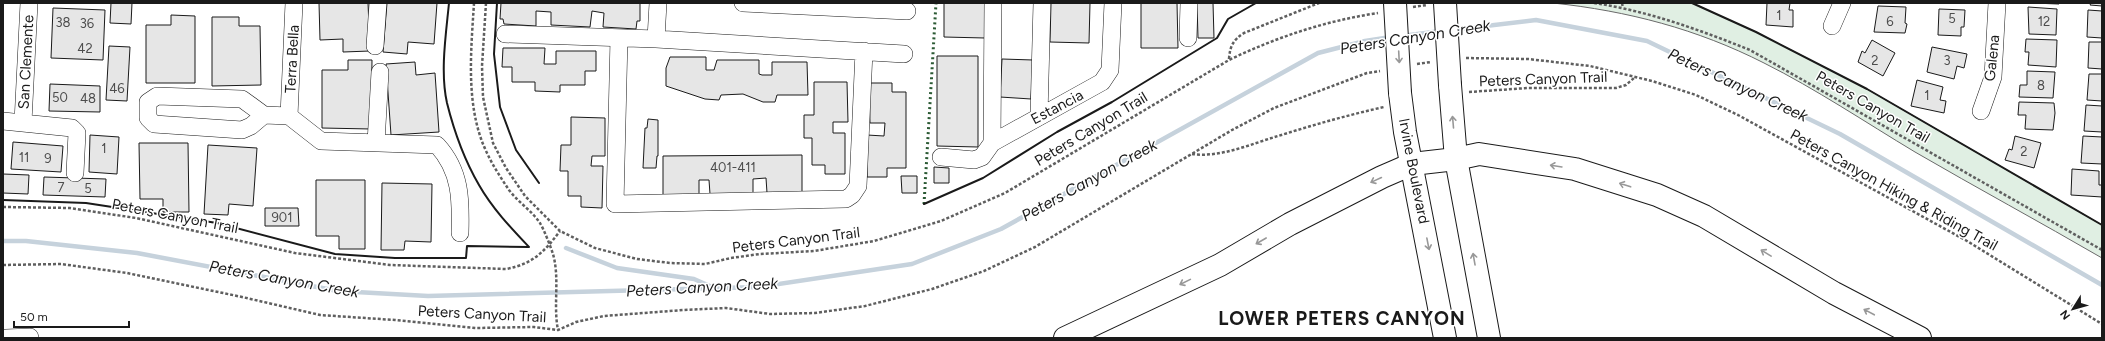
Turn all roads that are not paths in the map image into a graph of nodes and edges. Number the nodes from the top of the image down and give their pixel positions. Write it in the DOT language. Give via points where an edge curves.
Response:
graph roads {
  1 [pos="29,3"];
  2 [pos="294,3"];
  3 [pos="378,3"];
  4 [pos="658,3"];
  5 [pos="743,3"];
  6 [pos="994,3"];
  7 [pos="1042,3"];
  8 [pos="1113,3"];
  9 [pos="1189,3"];
  10 [pos="1842,3"];
  11 [pos="1997,3"];
  12 [pos="1439,4"];
  13 [pos="1396,8"];
  14 [pos="907,11"];
  15 [pos="1832,26"];
  16 [pos="505,34"];
  17 [pos="619,38"];
  18 [pos="1188,38"];
  19 [pos="656,39"];
  20 [pos="375,46"];
  21 [pos="864,51"];
  22 [pos="904,54"];
  23 [pos="380,72"];
  24 [pos="1981,111"];
  25 [pos="264,115"];
  26 [pos="289,116"];
  27 [pos="1039,116"];
  28 [pos="3,121"];
  29 [pos="24,122"];
  30 [pos="992,142"];
  31 [pos="376,143"];
  32 [pos="941,157"];
  33 [pos="1456,159"];
  34 [pos="1412,164"];
  35 [pos="75,173"];
  36 [pos="460,233"];
  37 [pos="30,337"];
  38 [pos="6,338"];
  39 [pos="1065,338"];
  40 [pos="1445,338"];
  41 [pos="1489,338"];
  42 [pos="1920,338"];
  1 -- 29 [label="street, San Clemente"];
  2 -- 26 [label="street, Terra Bella"];
  3 -- 20 [label="street"];
  4 -- 19 [label="street"];
  5 -- 14 [label="street"];
  6 -- 30 [label="street"];
  7 -- 27 [label="street"];
  8 -- 27 [label="street, Estancia" via="1110,70 1107,77"];
  9 -- 18 [label="street"];
  10 -- 15 [label="street"];
  11 -- 24 [label="street, Galena" via="1993,77"];
  33 -- 12 [label="main road, one-way, bridge"];
  13 -- 34 [label="main road, Irvine Boulevard, one-way, bridge" via="1401,98"];
  16 -- 17 [label="street"];
  17 -- 19 [label="street"];
  17 -- 21 [label="street" via="615,204 846,199 858,186"];
  19 -- 21 [label="street"];
  21 -- 22 [label="street"];
  23 -- 31 [label="street"];
  25 -- 25 [label="street" via="242,130 154,124 148,118 148,102 157,96 242,99"];
  25 -- 26 [label="street"];
  26 -- 31 [label="street" via="321,141"];
  27 -- 30 [label="street, Estancia"];
  28 -- 29 [label="street"];
  29 -- 35 [label="street" via="72,128 77,133"];
  30 -- 32 [label="street, Estancia" via="982,157 974,160"];
  31 -- 36 [label="street" via="437,145 445,154 455,176 461,198"];
  33 -- 34 [label="main road"];
  41 -- 33 [label="main road, one-way"];
  42 -- 33 [label="main road, one-way" via="1834,293 1704,216 1657,195 1575,169 1479,154"];
  34 -- 39 [label="main road, one-way" via="1366,184 1220,265"];
  34 -- 40 [label="main road, Irvine Boulevard, one-way"];
  37 -- 38 [label="street"];
}
